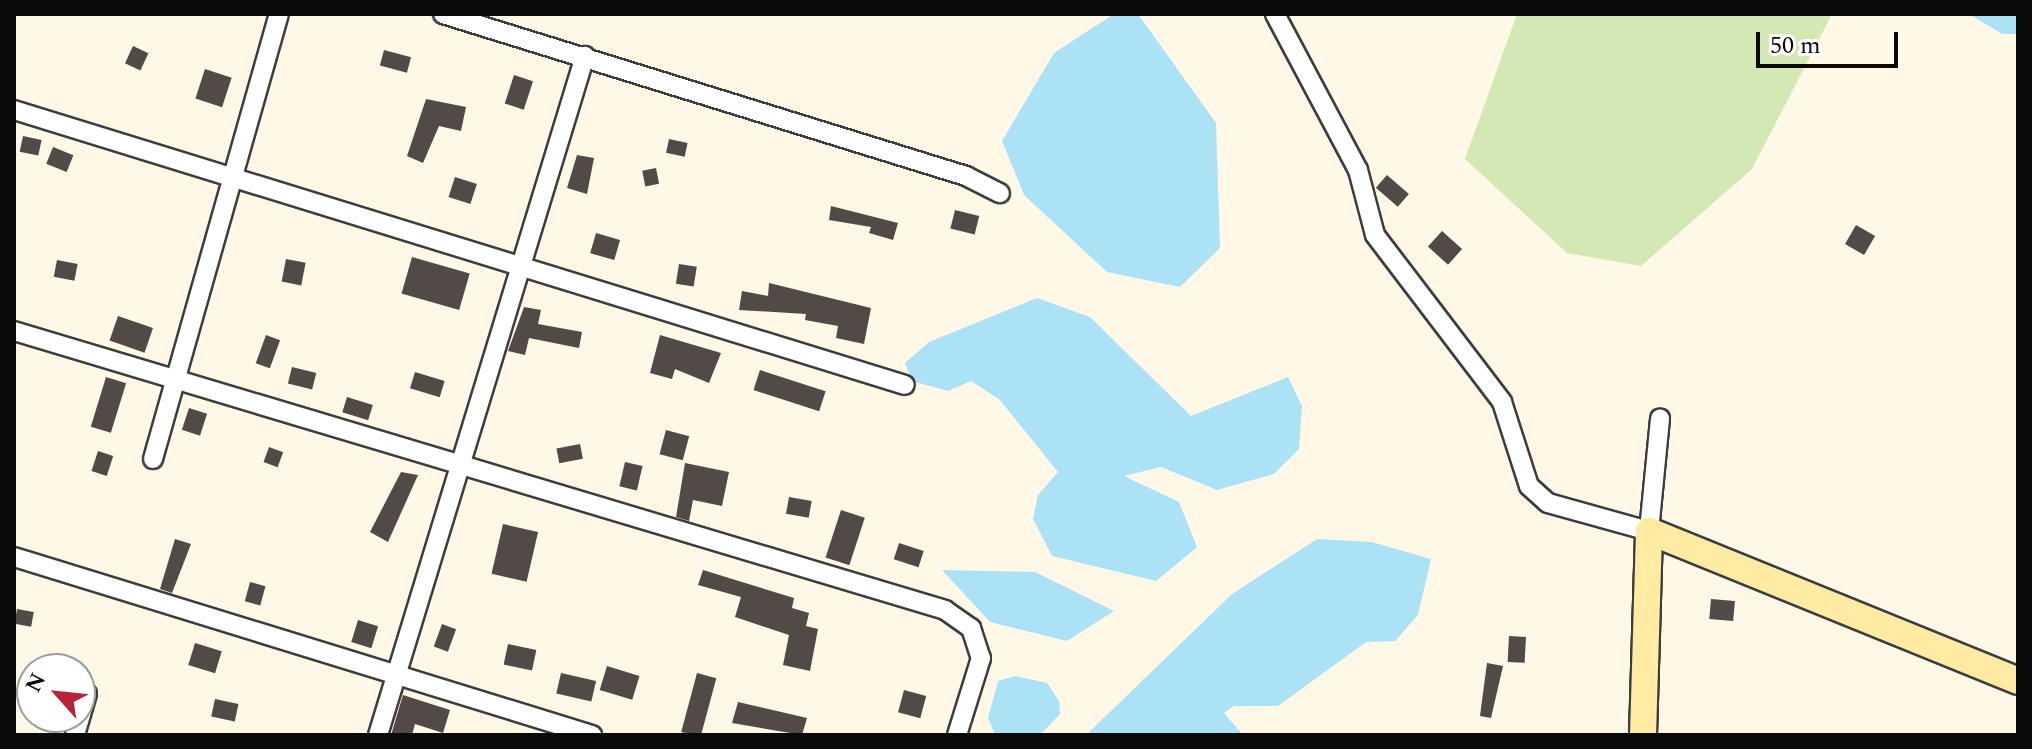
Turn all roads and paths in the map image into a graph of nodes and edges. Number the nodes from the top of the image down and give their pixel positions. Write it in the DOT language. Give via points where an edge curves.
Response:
graph roads {
  1 [pos="279,14"];
  2 [pos="443,14"];
  3 [pos="1275,14"];
  4 [pos="585,56"];
  5 [pos="14,110"];
  6 [pos="232,178"];
  7 [pos="1000,193"];
  8 [pos="521,269"];
  9 [pos="14,331"];
  10 [pos="172,378"];
  11 [pos="905,385"];
  12 [pos="1660,419"];
  13 [pos="153,459"];
  14 [pos="460,468"];
  15 [pos="1649,531"];
  16 [pos="14,557"];
  17 [pos="396,676"];
  18 [pos="2018,681"];
  19 [pos="378,735"];
  20 [pos="592,735"];
  21 [pos="957,735"];
  22 [pos="1643,735"];
  1 -- 6 [label="street"];
  2 -- 4 [label="street"];
  3 -- 15 [label="street" via="1358,170 1375,235 1502,402 1529,486 1548,503"];
  4 -- 7 [label="street"];
  4 -- 8 [label="street"];
  5 -- 6 [label="street"];
  6 -- 8 [label="street"];
  6 -- 10 [label="street"];
  8 -- 11 [label="street"];
  8 -- 14 [label="street"];
  9 -- 10 [label="street"];
  10 -- 13 [label="street"];
  10 -- 14 [label="street"];
  12 -- 15 [label="street"];
  14 -- 17 [label="street"];
  14 -- 21 [label="street" via="959,616 981,658"];
  15 -- 18 [label="street"];
  15 -- 22 [label="street"];
  16 -- 17 [label="street"];
  17 -- 19 [label="street"];
  17 -- 20 [label="street"];
}
